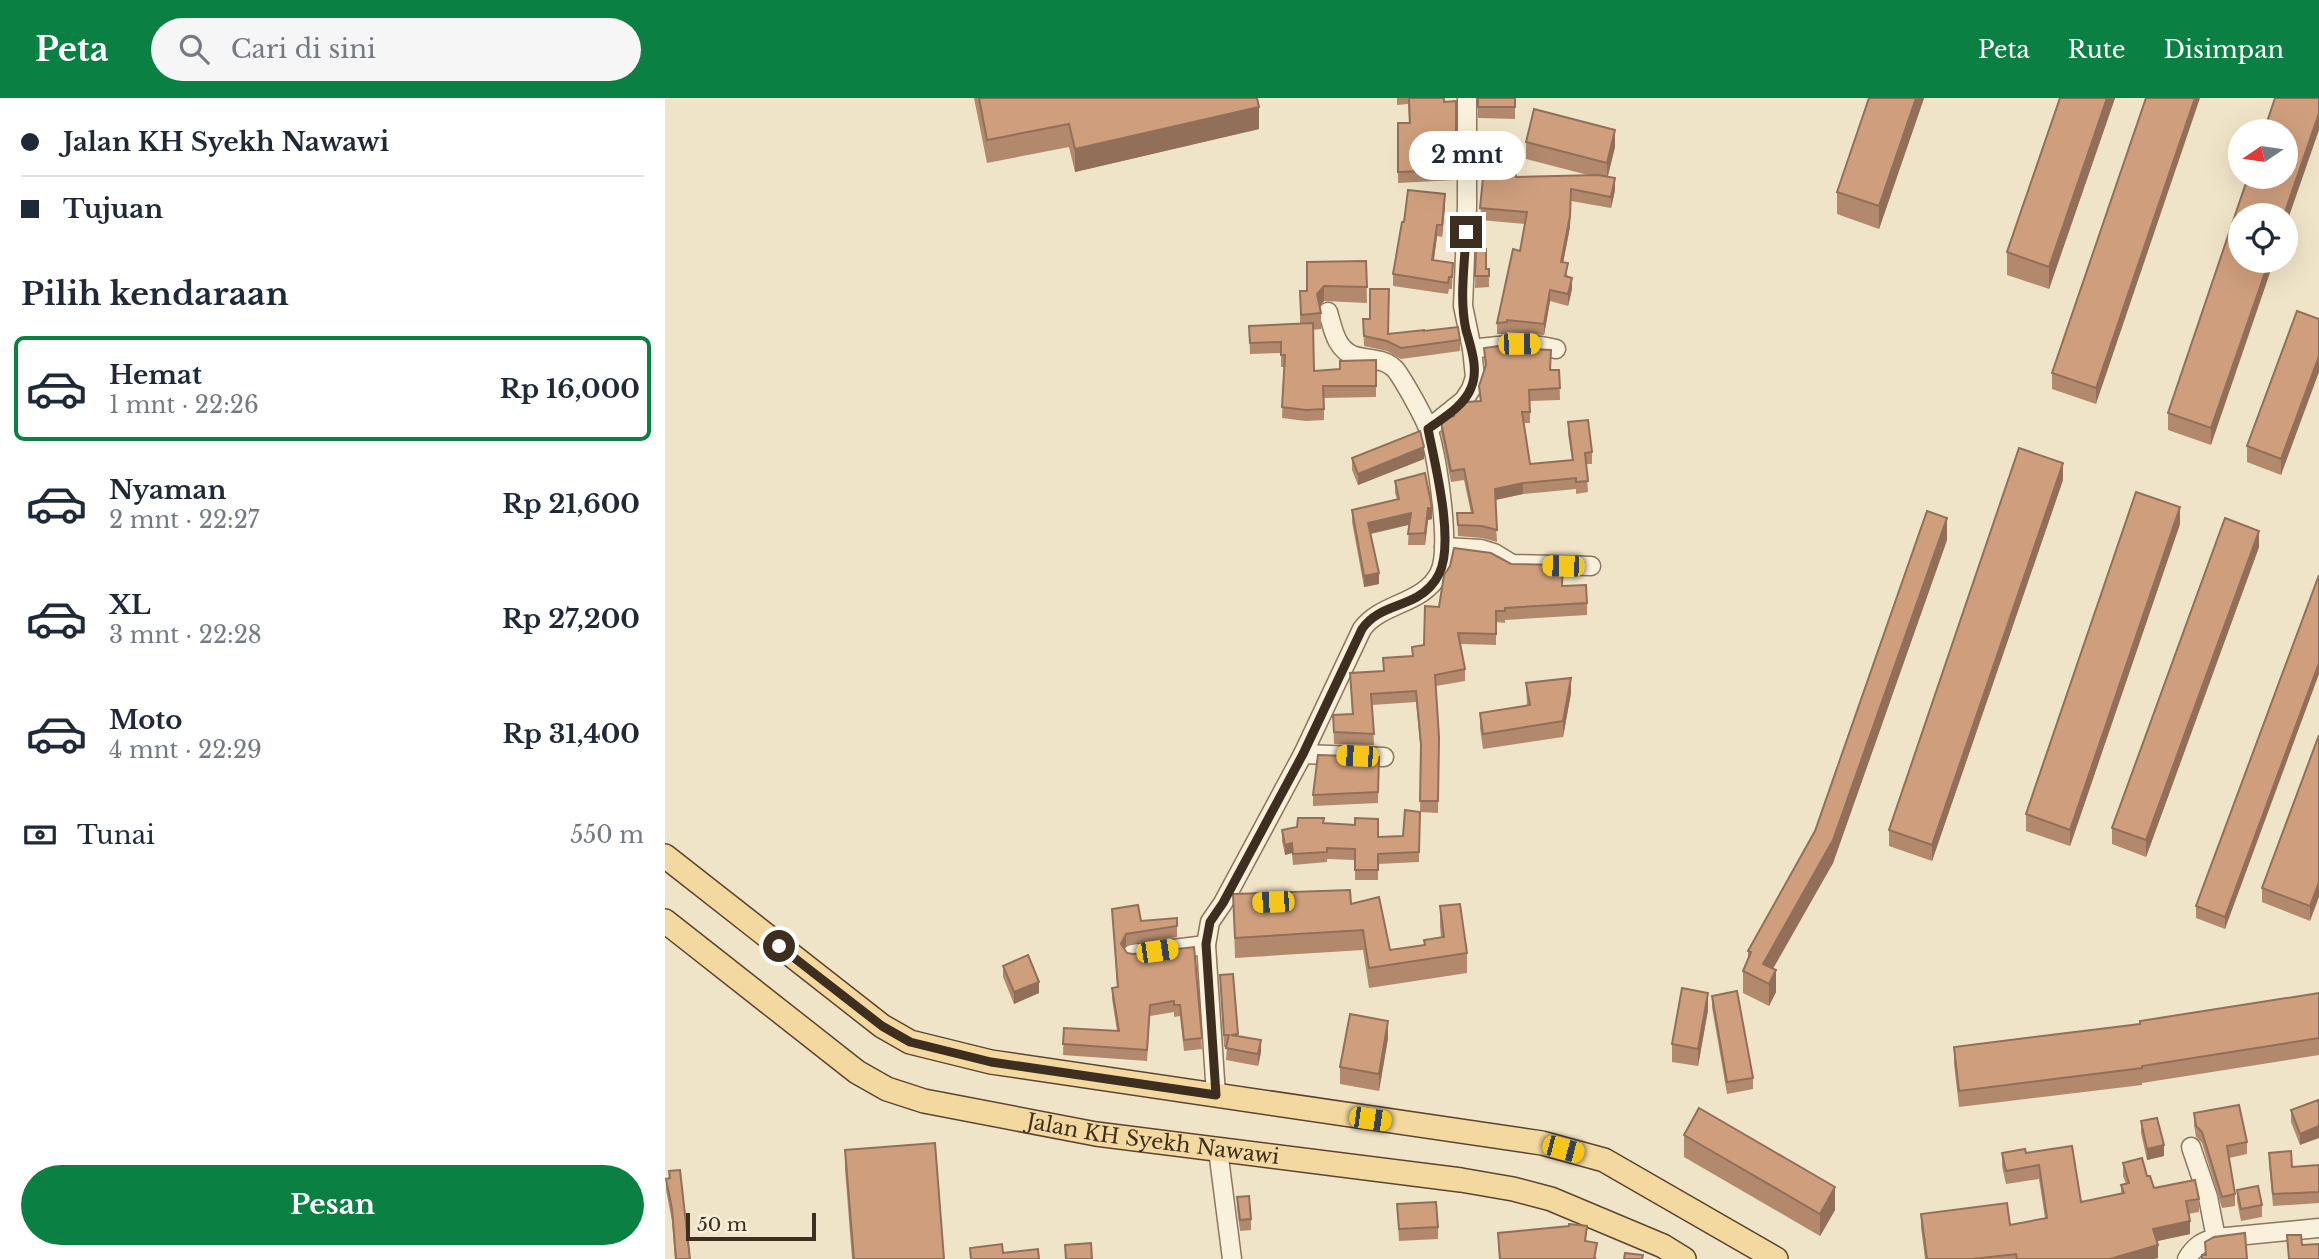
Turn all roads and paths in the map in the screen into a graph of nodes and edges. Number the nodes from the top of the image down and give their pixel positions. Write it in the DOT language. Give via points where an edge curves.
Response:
graph roads {
  1 [pos="1467,98"];
  2 [pos="1328,312"];
  3 [pos="1472,349"];
  4 [pos="1556,349"];
  5 [pos="1428,429"];
  6 [pos="1444,547"];
  7 [pos="1591,566"];
  8 [pos="1303,754"];
  9 [pos="1384,757"];
  10 [pos="665,856"];
  11 [pos="665,921"];
  12 [pos="1206,944"];
  13 [pos="1132,954"];
  14 [pos="1216,1095"];
  15 [pos="2191,1147"];
  16 [pos="1218,1150"];
  17 [pos="2319,1228"];
  18 [pos="2216,1238"];
  19 [pos="1233,1259"];
  20 [pos="1684,1259"];
  21 [pos="1776,1259"];
  22 [pos="2187,1259"];
  1 -- 3 [label="street" via="1463,306"];
  2 -- 5 [label="street" via="1343,349 1394,368"];
  3 -- 4 [label="street" via="1537,344"];
  3 -- 5 [label="street" via="1475,377 1471,389"];
  5 -- 6 [label="street"];
  6 -- 7 [label="street" via="1481,549 1512,564"];
  6 -- 8 [label="street" via="1440,572 1429,588 1377,613 1362,629"];
  8 -- 9 [label="street"];
  8 -- 12 [label="street" via="1230,903 1210,922"];
  10 -- 14 [label="main road" via="882,1026 910,1042 991,1062"];
  11 -- 16 [label="main road, Jalan KH Syekh Nawawi" via="857,1072 887,1089 924,1101 1096,1134"];
  12 -- 13 [label="street"];
  12 -- 14 [label="street"];
  14 -- 21 [label="main road" via="1542,1143 1604,1160"];
  15 -- 18 [label="street"];
  16 -- 19 [label="street"];
  16 -- 20 [label="main road, Jalan KH Syekh Nawawi" via="1513,1189 1551,1199"];
  17 -- 18 [label="street"];
  18 -- 22 [label="street" via="2203,1241"];
}
